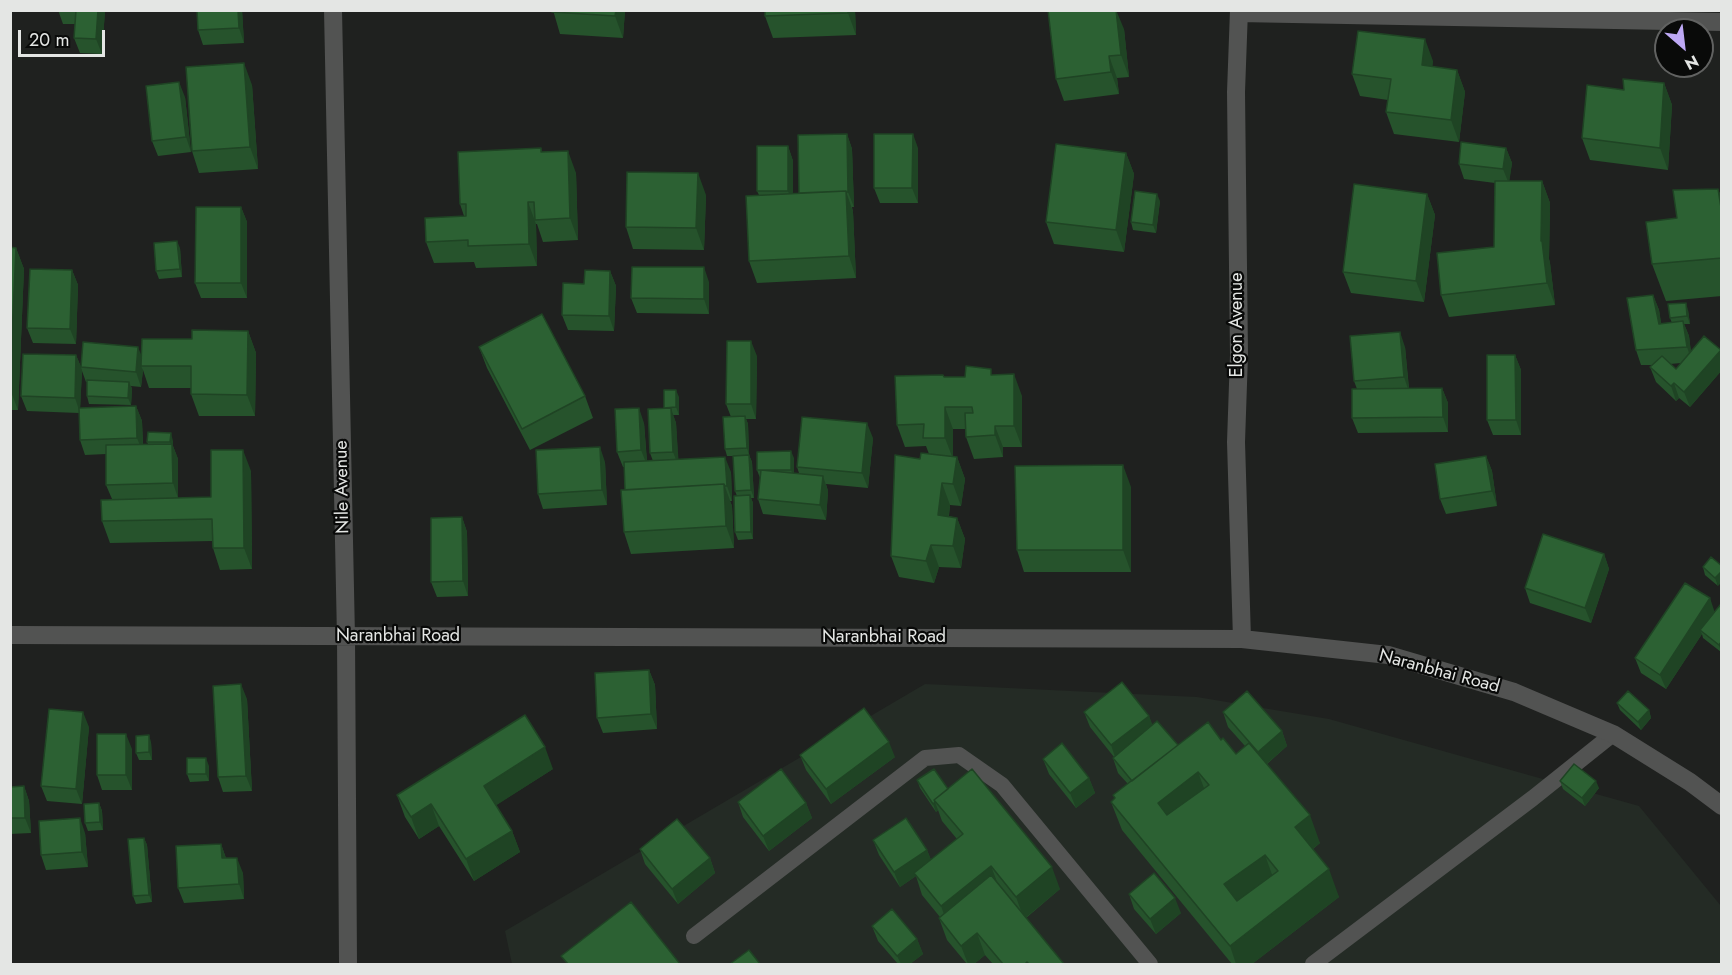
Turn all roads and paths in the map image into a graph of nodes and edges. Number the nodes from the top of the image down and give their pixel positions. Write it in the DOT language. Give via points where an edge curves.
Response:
graph roads {
  1 [pos="333,10"];
  2 [pos="1239,12"];
  3 [pos="1719,24"];
  4 [pos="10,635"];
  5 [pos="346,637"];
  6 [pos="1242,639"];
  7 [pos="1613,734"];
  8 [pos="1722,806"];
  9 [pos="694,936"];
  10 [pos="348,964"];
  11 [pos="1150,964"];
  12 [pos="1313,964"];
  1 -- 5 [label="street, Nile Avenue"];
  2 -- 3 [label="street"];
  2 -- 6 [label="street, Elgon Avenue" via="1236,442"];
  4 -- 5 [label="street, Naranbhai Road"];
  5 -- 6 [label="street, Naranbhai Road"];
  5 -- 10 [label="street, Nile Avenue"];
  6 -- 7 [label="street, Naranbhai Road" via="1388,656 1514,692"];
  7 -- 8 [label="street, Naranbhai Road"];
  7 -- 12 [label="lane"];
  9 -- 11 [label="lane" via="925,758 959,755 1002,784"];
}
